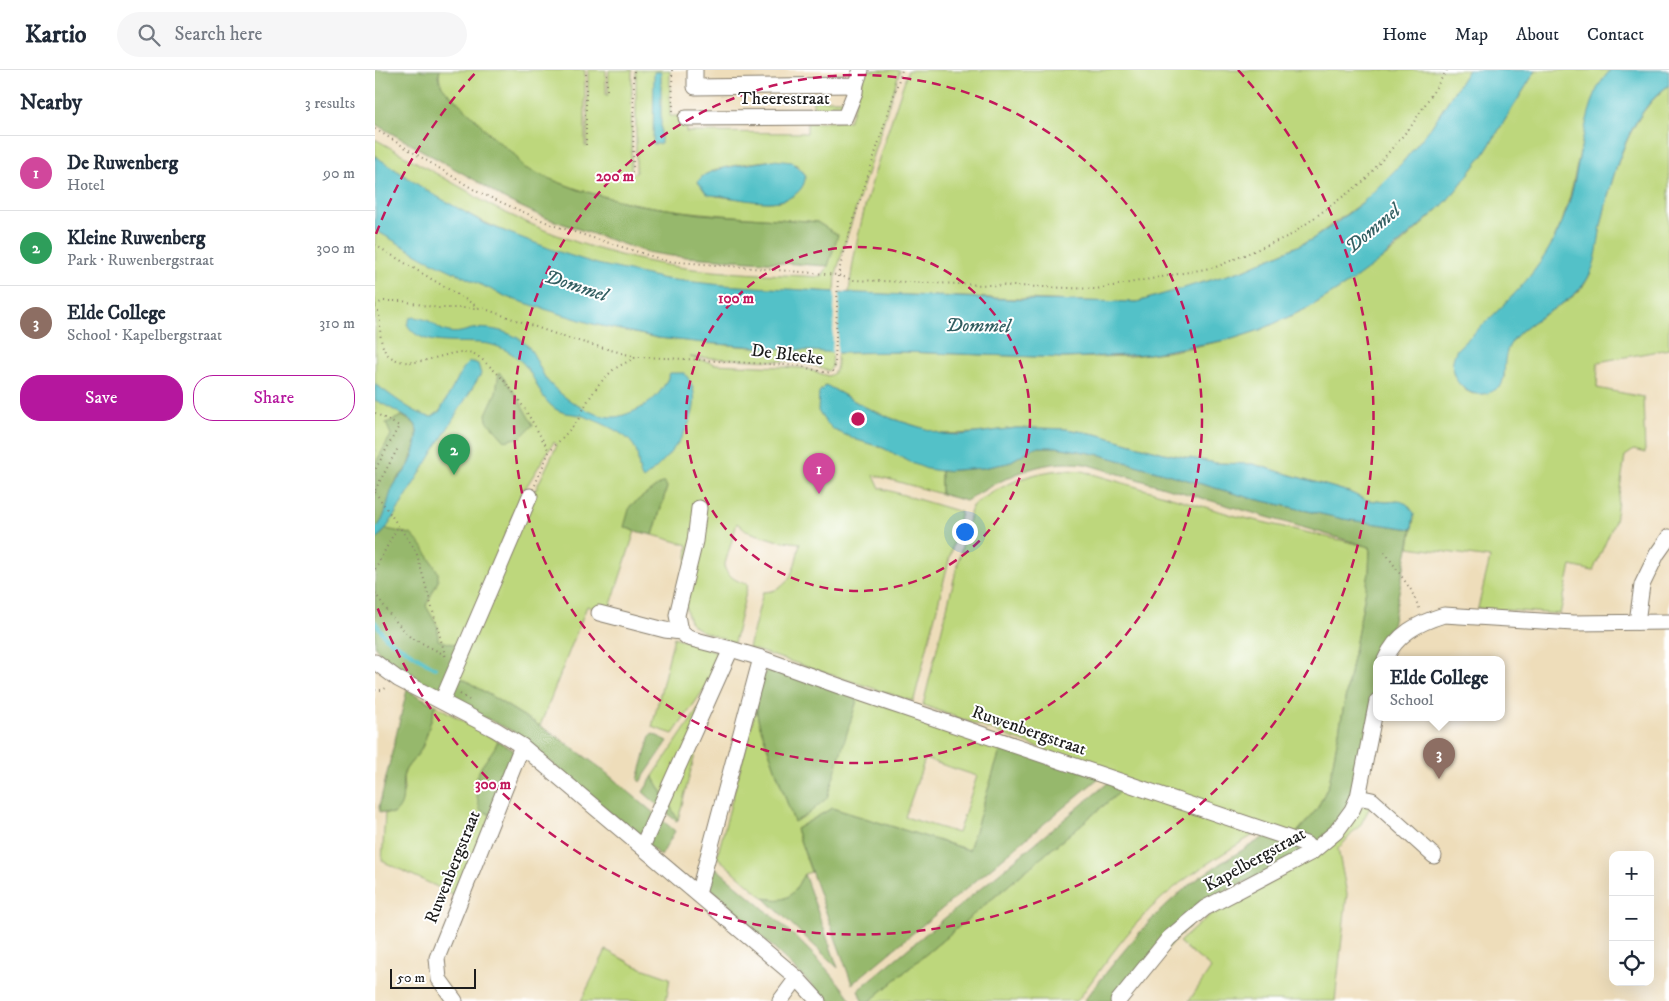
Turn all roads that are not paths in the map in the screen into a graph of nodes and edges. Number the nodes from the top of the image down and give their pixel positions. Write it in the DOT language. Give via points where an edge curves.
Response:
graph roads {
  1 [pos="695,70"];
  2 [pos="858,77"];
  3 [pos="686,118"];
  4 [pos="530,496"];
  5 [pos="699,508"];
  6 [pos="1669,537"];
  7 [pos="599,613"];
  8 [pos="1637,622"];
  9 [pos="1669,622"];
  10 [pos="685,635"];
  11 [pos="731,649"];
  12 [pos="1387,656"];
  13 [pos="761,658"];
  14 [pos="375,662"];
  15 [pos="442,702"];
  16 [pos="1373,721"];
  17 [pos="522,746"];
  18 [pos="1358,797"];
  19 [pos="642,847"];
  20 [pos="1312,852"];
  21 [pos="1434,856"];
  22 [pos="698,894"];
  23 [pos="797,978"];
  24 [pos="455,1001"];
  25 [pos="780,1001"];
  26 [pos="818,1001"];
  27 [pos="1118,1001"];
  1 -- 2 [label="street, Theerestraat" via="695,87 849,85"];
  2 -- 3 [label="street, Theerestraat" via="845,117"];
  4 -- 15 [label="street"];
  5 -- 10 [label="street" via="695,541 677,615"];
  6 -- 8 [label="street" via="1642,585"];
  7 -- 10 [label="street, Ruwenbergstraat"];
  8 -- 9 [label="street"];
  8 -- 12 [label="street" via="1573,623 1444,615 1404,633"];
  10 -- 11 [label="street, Ruwenbergstraat"];
  11 -- 13 [label="street, Ruwenbergstraat"];
  11 -- 19 [label="street"];
  13 -- 20 [label="street, Ruwenbergstraat" via="1306,844"];
  13 -- 22 [label="street"];
  14 -- 15 [label="street"];
  15 -- 17 [label="street"];
  16 -- 18 [label="street, Kapelbergstraat"];
  17 -- 19 [label="street"];
  17 -- 24 [label="street, Ruwenbergstraat" via="437,958 439,979"];
  18 -- 20 [label="street, Kapelbergstraat" via="1336,832"];
  18 -- 21 [label="street" via="1372,800"];
  19 -- 22 [label="street"];
  20 -- 27 [label="street, Kapelbergstraat" via="1205,908 1169,938"];
  22 -- 23 [label="street"];
  23 -- 25 [label="street"];
  23 -- 26 [label="street"];
}
